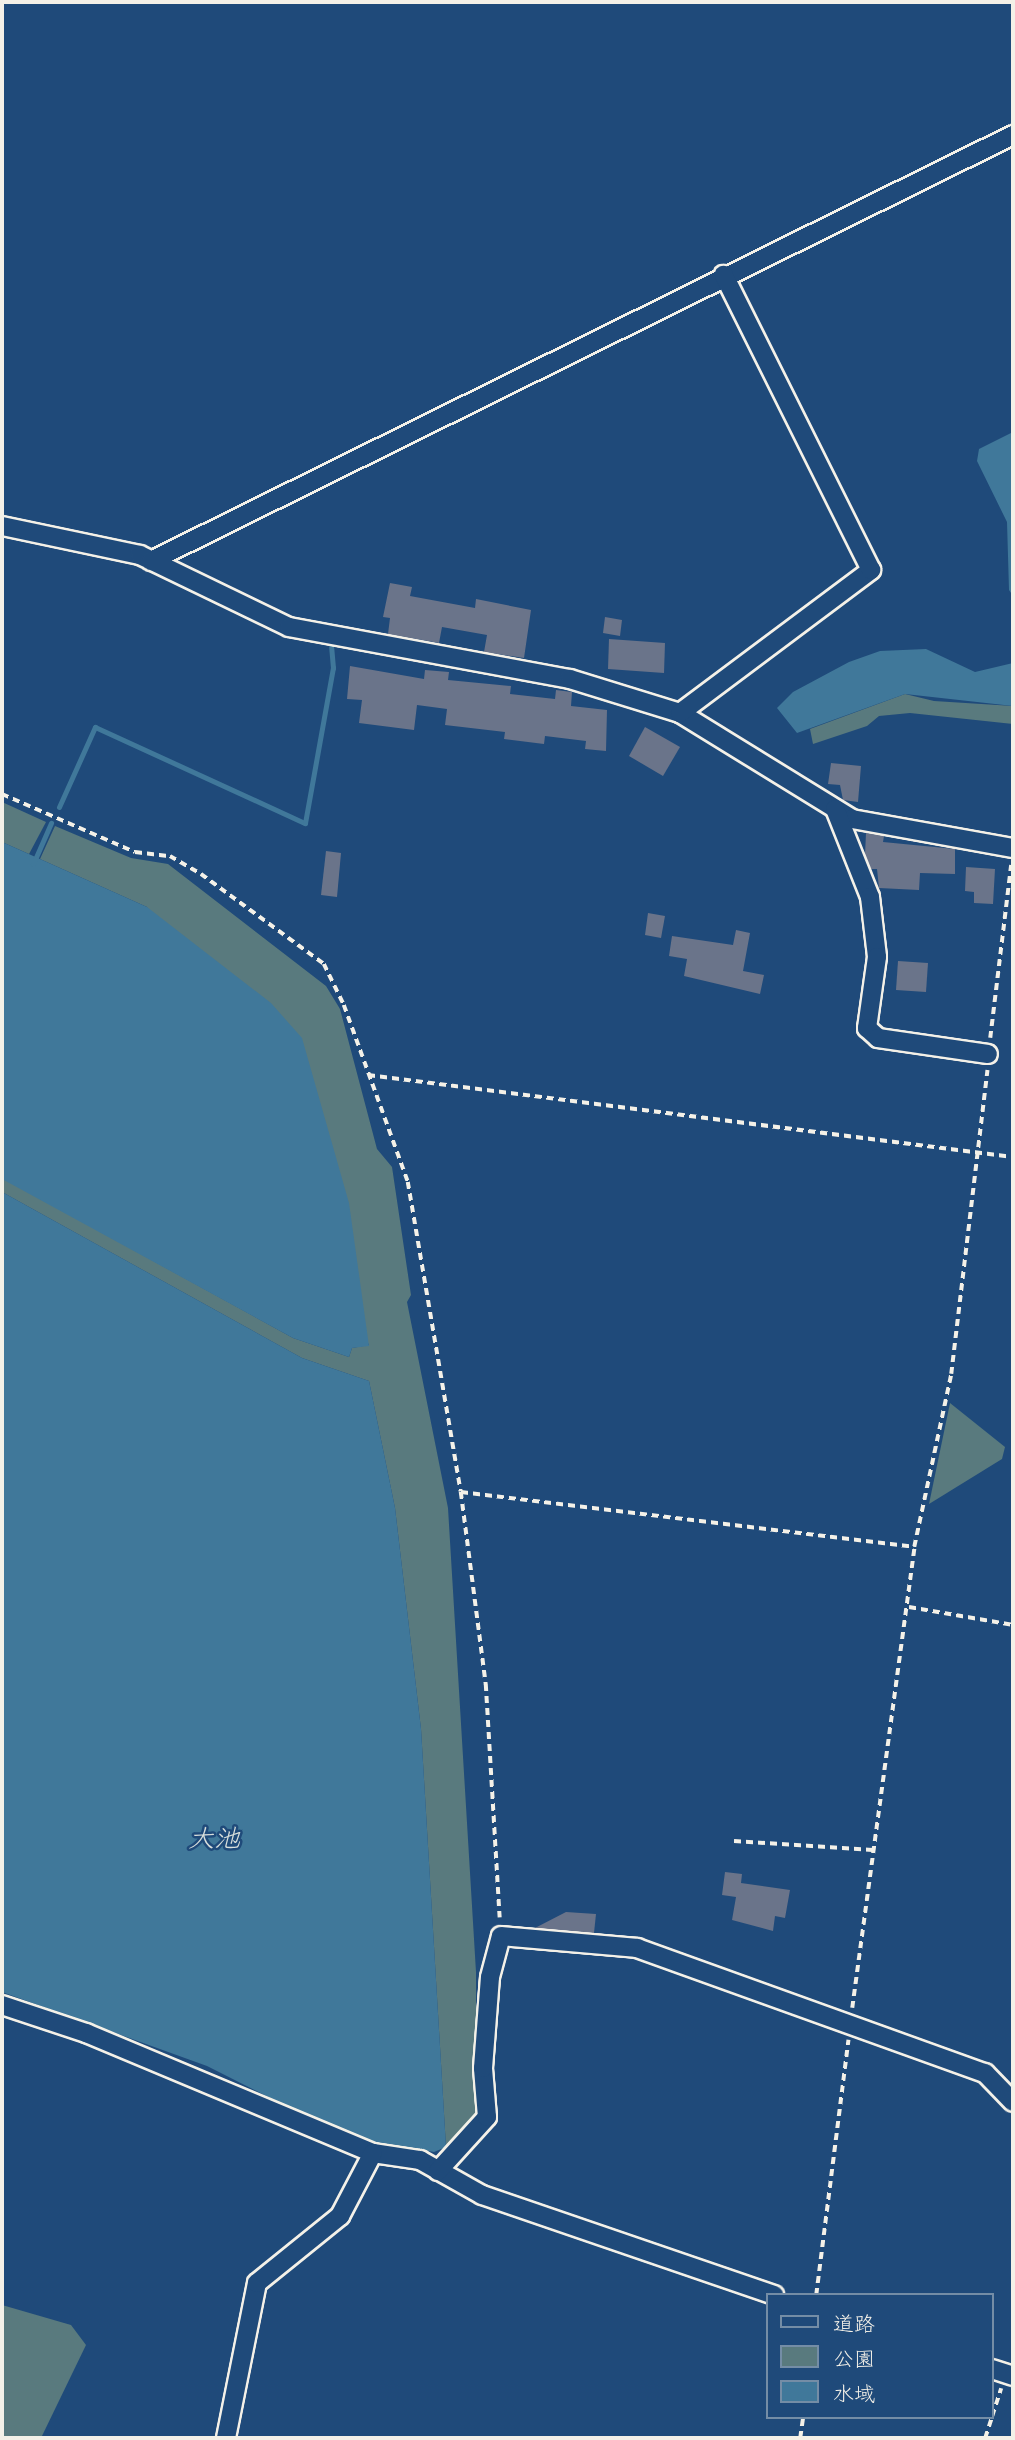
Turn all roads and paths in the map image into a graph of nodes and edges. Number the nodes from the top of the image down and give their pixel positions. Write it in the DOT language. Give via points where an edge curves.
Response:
graph roads {
  1 [pos="1013,135"];
  2 [pos="724,275"];
  3 [pos="2,526"];
  4 [pos="151,561"];
  5 [pos="681,713"];
  6 [pos="2,794"];
  7 [pos="835,809"];
  8 [pos="1013,848"];
  9 [pos="988,1054"];
  10 [pos="368,1075"];
  11 [pos="979,1153"];
  12 [pos="1013,1157"];
  13 [pos="461,1492"];
  14 [pos="914,1547"];
  15 [pos="909,1607"];
  16 [pos="1013,1625"];
  17 [pos="734,1841"];
  18 [pos="873,1850"];
  19 [pos="500,1936"];
  20 [pos="2,2005"];
  21 [pos="849,2027"];
  22 [pos="1013,2102"];
  23 [pos="373,2153"];
  24 [pos="438,2171"];
  25 [pos="768,2293"];
  26 [pos="816,2293"];
  27 [pos="1004,2373"];
  28 [pos="994,2410"];
  29 [pos="803,2419"];
  30 [pos="991,2419"];
  31 [pos="226,2438"];
  32 [pos="800,2438"];
  33 [pos="985,2438"];
  1 -- 2 [label="street"];
  2 -- 4 [label="street"];
  2 -- 5 [label="street" via="870,570"];
  3 -- 4 [label="street"];
  4 -- 5 [label="street" via="289,627 570,679"];
  5 -- 7 [label="street"];
  6 -- 10 [label="path" via="135,852 170,856 316,957 344,1005"];
  7 -- 8 [label="street" via="852,819"];
  7 -- 9 [label="street" via="870,897 877,957 867,1028 878,1038"];
  8 -- 9 [label="path"];
  9 -- 11 [label="path"];
  10 -- 11 [label="path"];
  10 -- 13 [label="path" via="408,1182"];
  11 -- 12 [label="path"];
  11 -- 14 [label="path" via="951,1374"];
  13 -- 14 [label="path"];
  13 -- 19 [label="path" via="486,1684"];
  14 -- 15 [label="path"];
  15 -- 16 [label="path"];
  15 -- 18 [label="path"];
  17 -- 18 [label="path"];
  18 -- 21 [label="path"];
  19 -- 21 [label="street" via="522,1934 637,1948"];
  19 -- 24 [label="street" via="490,1977 483,2067 487,2117"];
  20 -- 23 [label="street" via="86,2033"];
  21 -- 22 [label="street" via="985,2073"];
  21 -- 26 [label="path"];
  23 -- 24 [label="street" via="420,2160"];
  23 -- 31 [label="street" via="341,2216 257,2283"];
  24 -- 25 [label="street" via="482,2195"];
  27 -- 28 [label="path"];
  29 -- 32 [label="path"];
  30 -- 33 [label="path"];
}
